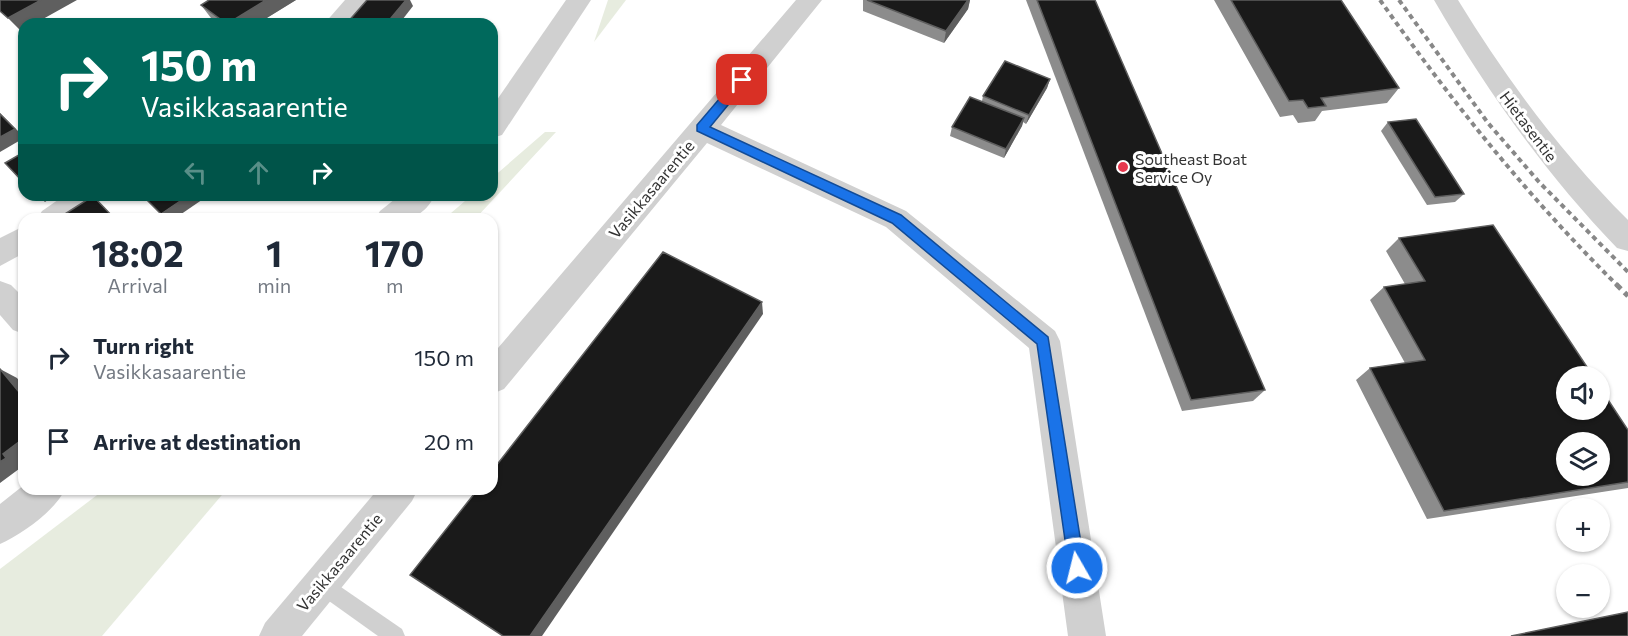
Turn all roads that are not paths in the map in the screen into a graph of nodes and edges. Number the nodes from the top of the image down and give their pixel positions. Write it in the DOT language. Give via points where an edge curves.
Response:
graph roads {
  1 [pos="360,0"];
  2 [pos="579,0"];
  3 [pos="810,0"];
  4 [pos="1446,0"];
  5 [pos="343,18"];
  6 [pos="498,119"];
  7 [pos="701,128"];
  8 [pos="79,201"];
  9 [pos="413,201"];
  10 [pos="61,213"];
  11 [pos="398,213"];
  12 [pos="1628,239"];
  13 [pos="18,242"];
  14 [pos="0,254"];
  15 [pos="0,294"];
  16 [pos="18,314"];
  17 [pos="498,372"];
  18 [pos="39,495"];
  19 [pos="395,495"];
  20 [pos="0,526"];
  21 [pos="322,584"];
  22 [pos="278,636"];
  23 [pos="395,636"];
  24 [pos="1087,636"];
  1 -- 5 [label="street"];
  2 -- 6 [label="street"];
  3 -- 7 [label="street, Vasikkasaarentie"];
  4 -- 12 [label="street, Hietasentie" via="1525,125 1589,202"];
  7 -- 17 [label="street, Vasikkasaarentie"];
  7 -- 24 [label="street" via="896,219 1044,341"];
  8 -- 10 [label="street"];
  9 -- 11 [label="street"];
  13 -- 14 [label="street"];
  15 -- 16 [label="street"];
  18 -- 20 [label="street"];
  19 -- 21 [label="street, Vasikkasaarentie"];
  21 -- 22 [label="street, Vasikkasaarentie"];
  21 -- 23 [label="lane"];
}
